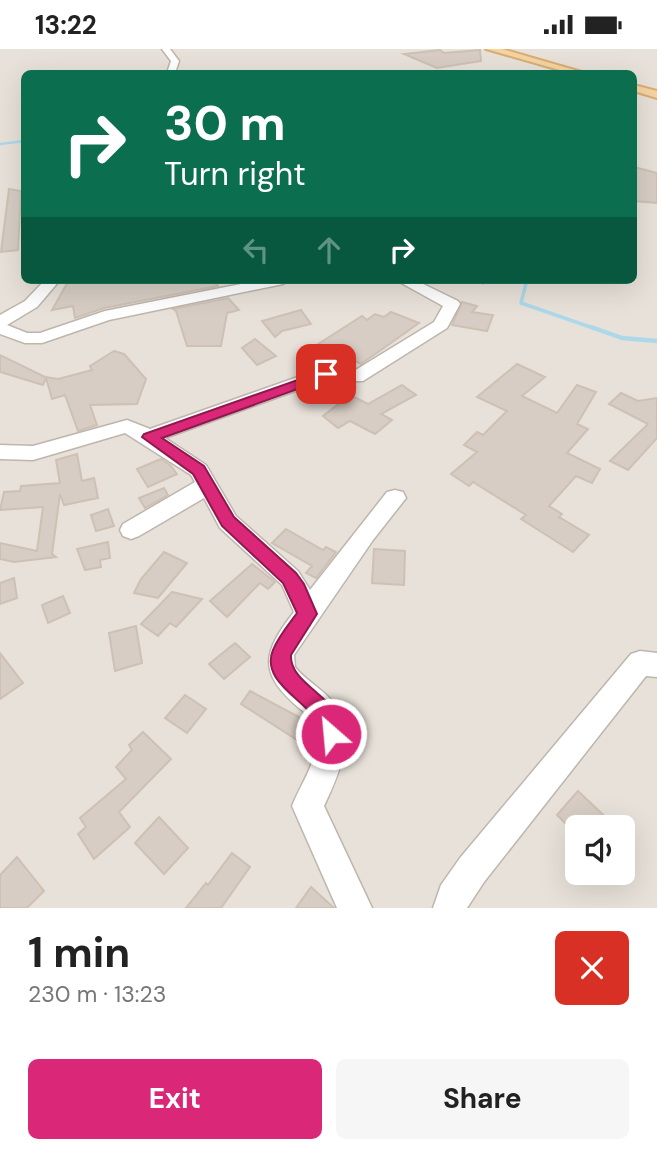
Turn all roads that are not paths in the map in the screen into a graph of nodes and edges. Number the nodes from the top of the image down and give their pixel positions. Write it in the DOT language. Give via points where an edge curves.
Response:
graph roads {
  1 [pos="166,49"];
  2 [pos="491,49"];
  3 [pos="172,70"];
  4 [pos="569,70"];
  5 [pos="637,89"];
  6 [pos="657,95"];
  7 [pos="49,284"];
  8 [pos="263,284"];
  9 [pos="411,284"];
  10 [pos="0,321"];
  11 [pos="0,328"];
  12 [pos="149,437"];
  13 [pos="0,452"];
  14 [pos="208,485"];
  15 [pos="395,498"];
  16 [pos="131,530"];
  17 [pos="307,614"];
  18 [pos="657,665"];
  19 [pos="355,908"];
  20 [pos="450,908"];
  1 -- 3 [label="street" via="175,61"];
  2 -- 4 [label="main road"];
  5 -- 6 [label="main road"];
  7 -- 10 [label="street" via="31,304"];
  8 -- 11 [label="street" via="105,316 34,339"];
  9 -- 12 [label="street" via="452,304 441,325 392,357 357,377 318,376"];
  12 -- 13 [label="street" via="127,426 33,453"];
  12 -- 14 [label="street" via="192,465"];
  14 -- 16 [label="street"];
  14 -- 17 [label="street" via="228,522 290,578"];
  15 -- 17 [label="street"];
  17 -- 19 [label="street" via="282,653 281,663 290,681 327,719 331,734 326,766 307,806"];
  18 -- 20 [label="street" via="640,663 471,870"];
}
